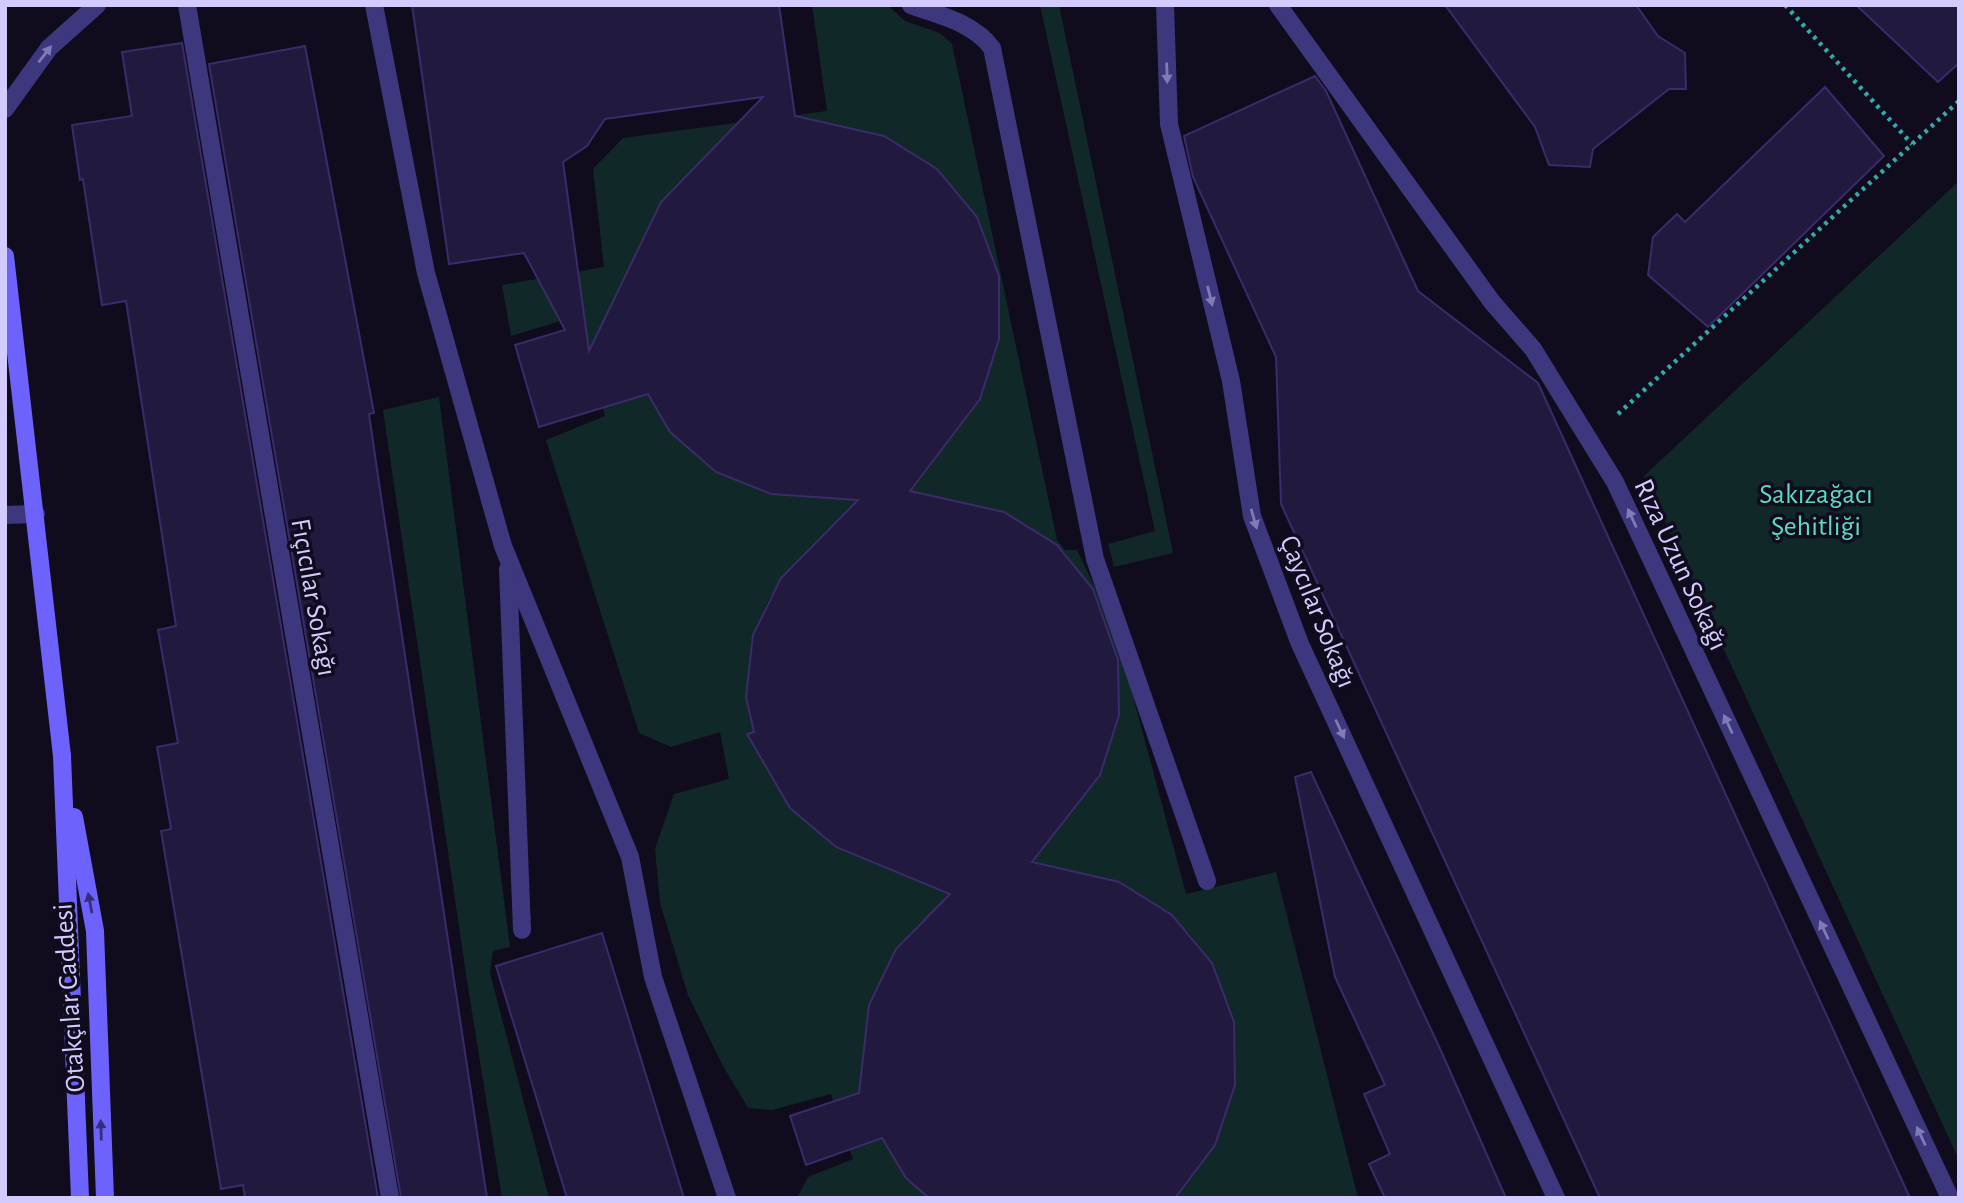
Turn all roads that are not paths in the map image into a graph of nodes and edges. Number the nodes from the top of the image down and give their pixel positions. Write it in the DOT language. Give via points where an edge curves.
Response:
graph roads {
  1 [pos="97,5"];
  2 [pos="187,5"];
  3 [pos="374,5"];
  4 [pos="911,5"];
  5 [pos="1165,5"];
  6 [pos="1278,5"];
  7 [pos="5,109"];
  8 [pos="5,256"];
  9 [pos="36,514"];
  10 [pos="5,515"];
  11 [pos="507,554"];
  12 [pos="62,755"];
  13 [pos="1207,881"];
  14 [pos="522,930"];
  15 [pos="80,1198"];
  16 [pos="105,1198"];
  17 [pos="390,1198"];
  18 [pos="727,1198"];
  19 [pos="1556,1198"];
  20 [pos="1950,1198"];
  7 -- 1 [label="street, one-way" via="49,48"];
  2 -- 17 [label="street, Fıçıcılar Sokağı"];
  3 -- 11 [label="street" via="426,273"];
  4 -- 13 [label="street" via="969,26 992,48 1095,559"];
  5 -- 19 [label="street, Çaycılar Sokağı, one-way" via="1169,124 1231,381 1252,516 1300,644"];
  20 -- 6 [label="street, Rıza Uzun Sokağı, one-way" via="1615,482 1532,349 1492,302"];
  8 -- 9 [label="main road, Otakçılar Caddesi"];
  9 -- 10 [label="street"];
  9 -- 12 [label="main road, Otakçılar Caddesi"];
  11 -- 14 [label="street"];
  11 -- 18 [label="street" via="630,857 653,977"];
  12 -- 15 [label="main road, Otakçılar Caddesi"];
  16 -- 12 [label="main road, Otakçılar Caddesi, one-way" via="95,931"];
}
